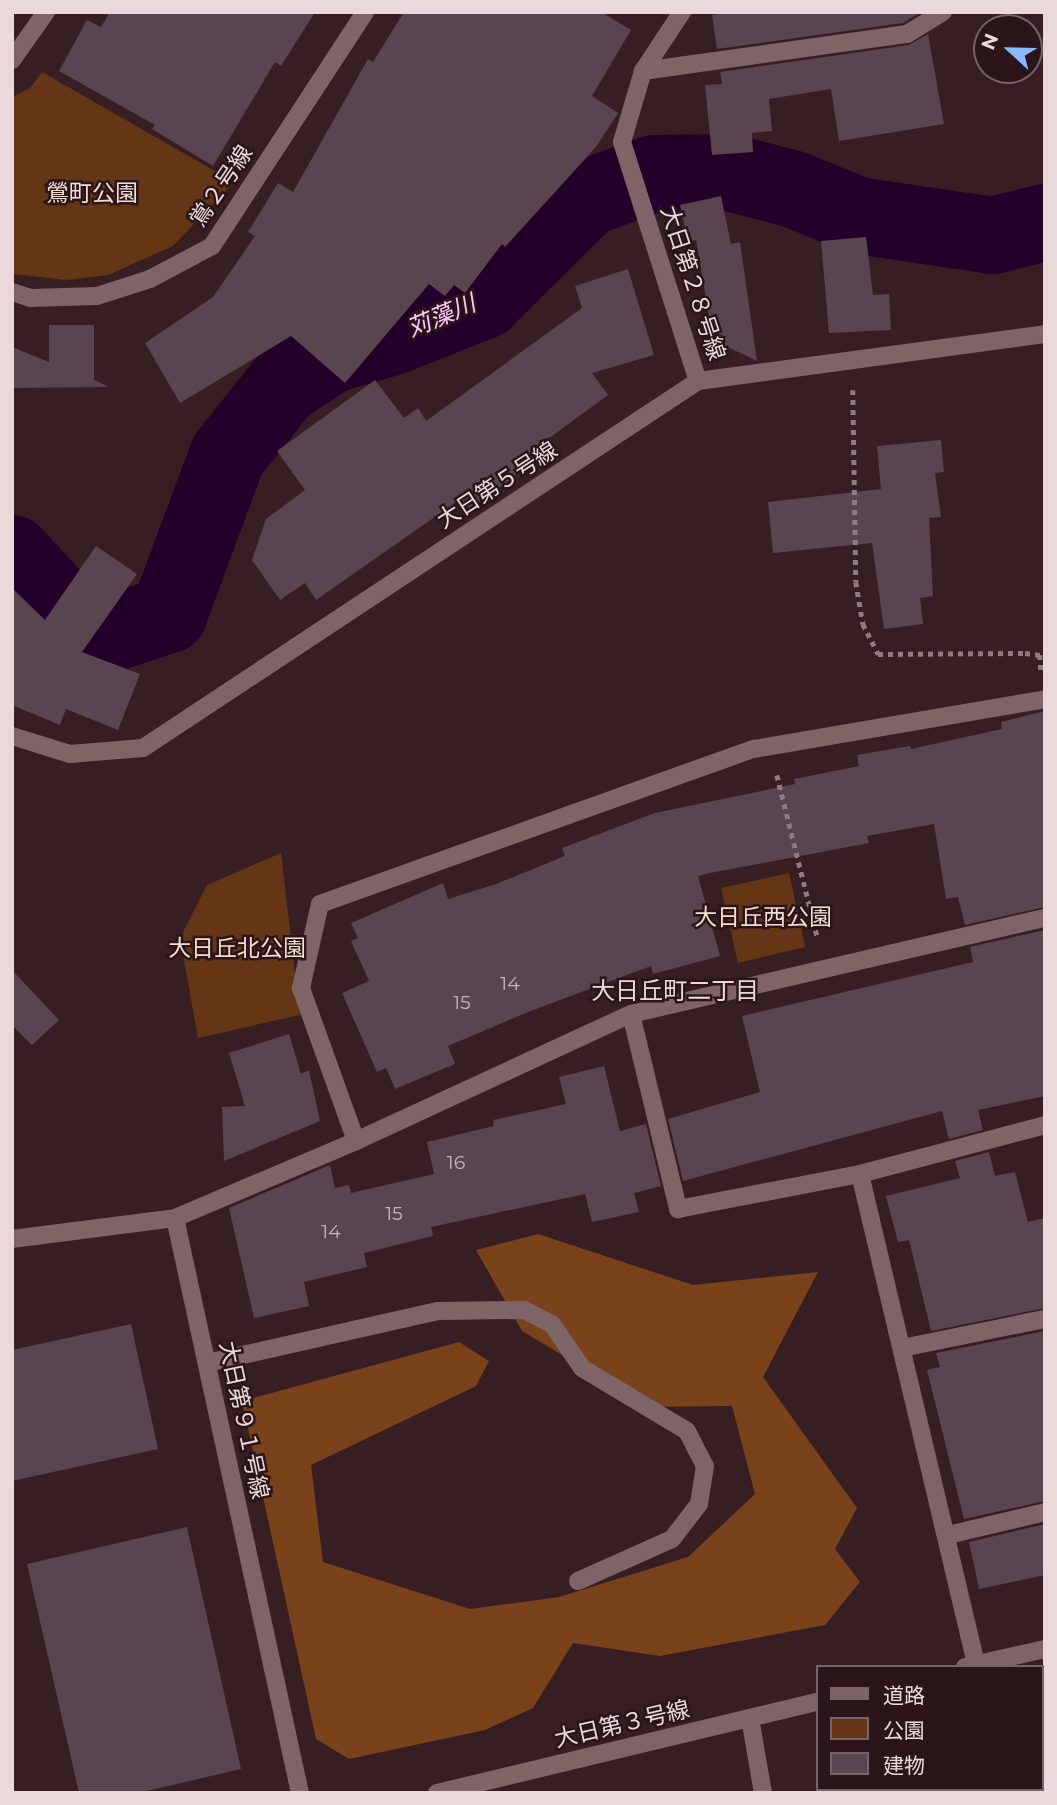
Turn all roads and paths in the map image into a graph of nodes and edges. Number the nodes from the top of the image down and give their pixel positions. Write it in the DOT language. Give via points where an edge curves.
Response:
graph roads {
  1 [pos="46,12"];
  2 [pos="365,12"];
  3 [pos="682,12"];
  4 [pos="943,12"];
  5 [pos="12,60"];
  6 [pos="643,72"];
  7 [pos="12,292"];
  8 [pos="1045,334"];
  9 [pos="852,358"];
  10 [pos="698,381"];
  11 [pos="1025,653"];
  12 [pos="1045,699"];
  13 [pos="12,736"];
  14 [pos="779,785"];
  15 [pos="812,913"];
  16 [pos="1045,918"];
  17 [pos="631,1014"];
  18 [pos="1045,1125"];
  19 [pos="356,1141"];
  20 [pos="860,1174"];
  21 [pos="175,1218"];
  22 [pos="12,1239"];
  23 [pos="1045,1318"];
  24 [pos="902,1348"];
  25 [pos="206,1363"];
  26 [pos="1045,1512"];
  27 [pos="948,1535"];
  28 [pos="578,1581"];
  29 [pos="1045,1649"];
  30 [pos="970,1665"];
  31 [pos="816,1702"];
  32 [pos="750,1718"];
  33 [pos="300,1793"];
  34 [pos="437,1793"];
  35 [pos="763,1793"];
  1 -- 5 [label="street"];
  2 -- 7 [label="street, 鴬２号線" via="212,246 150,279 97,296 31,298"];
  3 -- 6 [label="street"];
  4 -- 6 [label="street" via="907,34"];
  6 -- 10 [label="street, 大日第２８号線" via="622,142"];
  8 -- 9 [label="street, 大日第５号線"];
  9 -- 10 [label="street, 大日第５号線"];
  9 -- 11 [label="path" via="856,582 863,624 878,654"];
  10 -- 13 [label="street, 大日第５号線" via="143,748 70,754"];
  12 -- 19 [label="street" via="754,749 320,904 301,988"];
  14 -- 15 [label="path"];
  16 -- 17 [label="street"];
  17 -- 19 [label="street"];
  17 -- 20 [label="street" via="678,1209"];
  18 -- 20 [label="street"];
  19 -- 21 [label="street"];
  20 -- 24 [label="street"];
  21 -- 22 [label="street"];
  21 -- 25 [label="street, 大日第９１号線"];
  23 -- 24 [label="street"];
  24 -- 27 [label="street"];
  25 -- 28 [label="street" via="438,1311 524,1310 552,1324 582,1368 687,1431 705,1466 698,1504 672,1539"];
  25 -- 33 [label="street, 大日第９１号線"];
  26 -- 27 [label="street"];
  27 -- 30 [label="street"];
  29 -- 30 [label="street"];
  31 -- 32 [label="street, 大日第３号線"];
  32 -- 34 [label="street, 大日第３号線"];
  32 -- 35 [label="street"];
}
